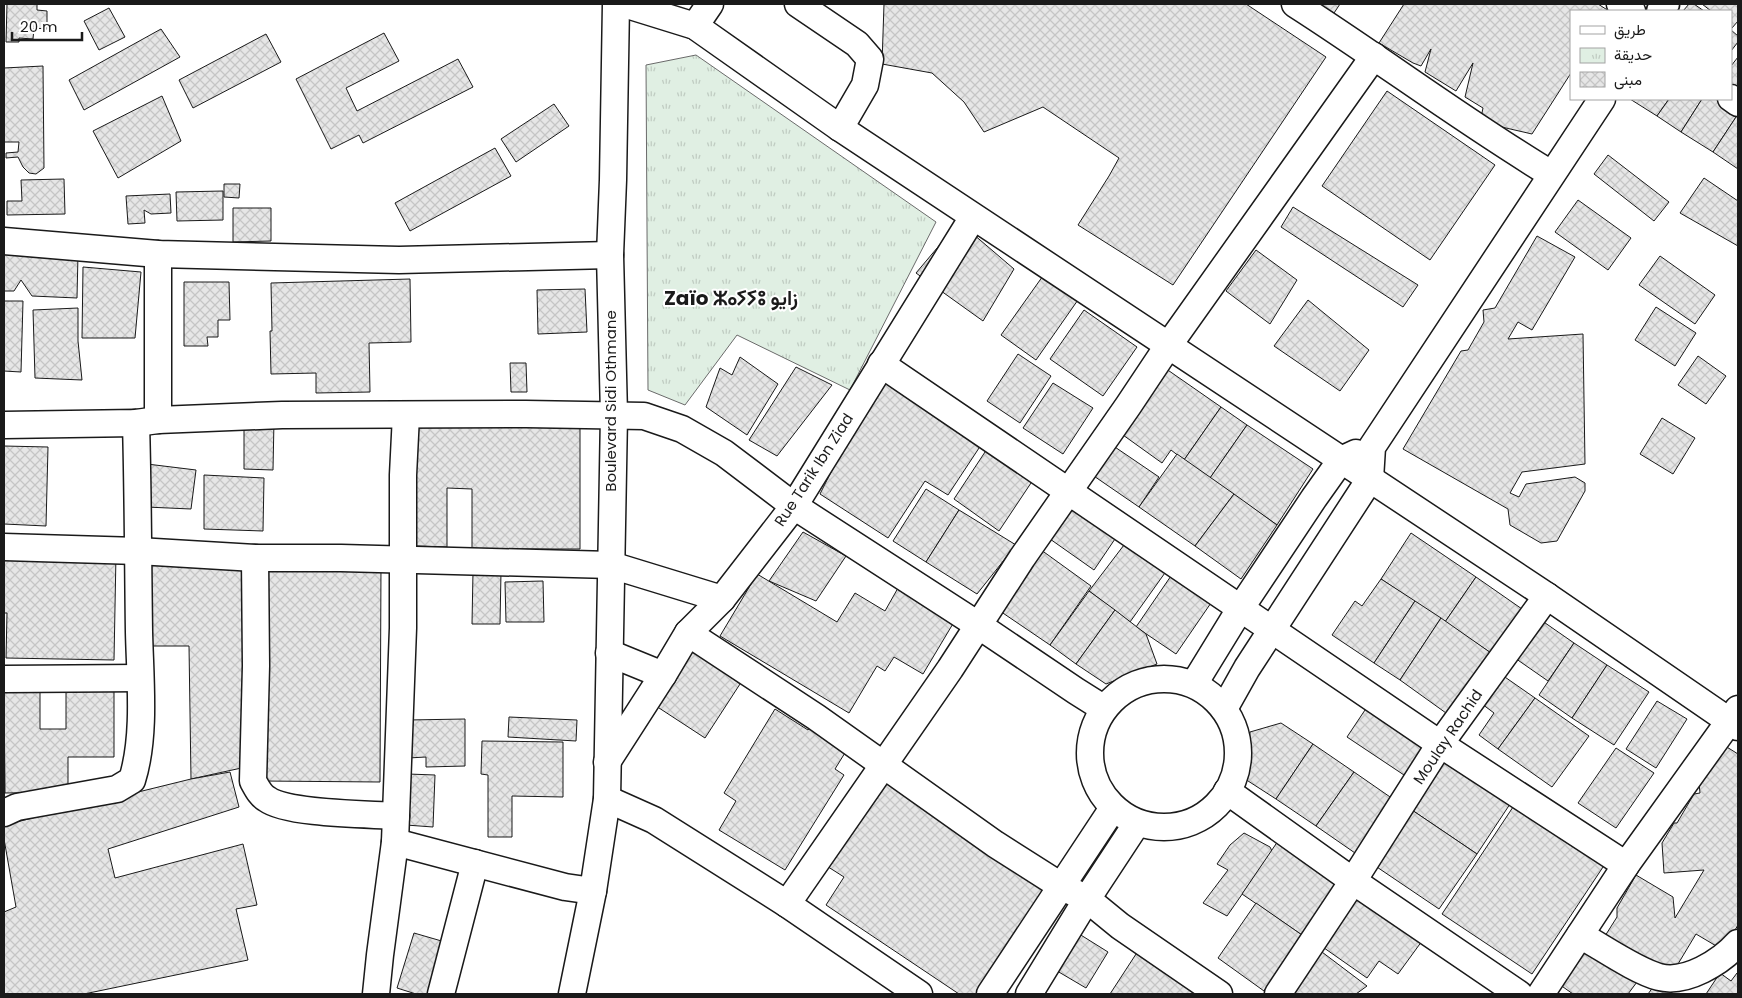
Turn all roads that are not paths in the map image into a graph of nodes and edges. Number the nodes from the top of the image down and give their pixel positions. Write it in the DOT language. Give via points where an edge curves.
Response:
graph roads {
  1 [pos="616,4"];
  2 [pos="624,4"];
  3 [pos="710,4"];
  4 [pos="798,4"];
  5 [pos="1295,4"];
  6 [pos="695,26"];
  7 [pos="1374,56"];
  8 [pos="1601,100"];
  9 [pos="840,128"];
  10 [pos="1551,174"];
  11 [pos="973,217"];
  12 [pos="4,241"];
  13 [pos="158,254"];
  14 [pos="610,255"];
  15 [pos="1168,346"];
  16 [pos="881,364"];
  17 [pos="406,415"];
  18 [pos="614,415"];
  19 [pos="147,421"];
  20 [pos="4,424"];
  21 [pos="1372,447"];
  22 [pos="1341,460"];
  23 [pos="1370,478"];
  24 [pos="1068,492"];
  25 [pos="794,506"];
  26 [pos="4,547"];
  27 [pos="138,551"];
  28 [pos="255,558"];
  29 [pos="404,561"];
  30 [pos="611,565"];
  31 [pos="1547,596"];
  32 [pos="722,599"];
  33 [pos="1240,609"];
  34 [pos="978,625"];
  35 [pos="1272,630"];
  36 [pos="688,633"];
  37 [pos="609,654"];
  38 [pos="663,676"];
  39 [pos="140,678"];
  40 [pos="4,679"];
  41 [pos="1194,684"];
  42 [pos="1104,708"];
  43 [pos="1224,709"];
  44 [pos="1735,719"];
  45 [pos="1440,744"];
  46 [pos="607,762"];
  47 [pos="884,765"];
  48 [pos="1228,791"];
  49 [pos="607,799"];
  50 [pos="1113,808"];
  51 [pos="4,813"];
  52 [pos="396,816"];
  53 [pos="1137,822"];
  54 [pos="395,842"];
  55 [pos="475,863"];
  56 [pos="1626,865"];
  57 [pos="1353,881"];
  58 [pos="1061,886"];
  59 [pos="593,891"];
  60 [pos="1087,899"];
  61 [pos="787,904"];
  62 [pos="1580,935"];
  63 [pos="1738,943"];
  64 [pos="376,994"];
  65 [pos="441,994"];
  66 [pos="572,994"];
  67 [pos="919,994"];
  68 [pos="990,994"];
  69 [pos="1029,994"];
  70 [pos="1219,994"];
  71 [pos="1278,994"];
  72 [pos="1519,994"];
  73 [pos="1541,994"];
  1 -- 14 [label="street, Boulevard Sidi Othmane"];
  2 -- 6 [label="street"];
  3 -- 6 [label="street"];
  4 -- 9 [label="street" via="857,44 870,59 865,85"];
  5 -- 7 [label="street"];
  6 -- 9 [label="street"];
  7 -- 10 [label="street" via="1496,141"];
  7 -- 15 [label="street"];
  8 -- 10 [label="street"];
  9 -- 11 [label="street"];
  10 -- 21 [label="street"];
  11 -- 15 [label="street"];
  11 -- 16 [label="street, Rue Tarik Ibn Ziad"];
  12 -- 13 [label="street"];
  13 -- 14 [label="street" via="399,260"];
  13 -- 19 [label="street"];
  14 -- 18 [label="street, Boulevard Sidi Othmane"];
  15 -- 22 [label="street"];
  15 -- 24 [label="street"];
  16 -- 24 [label="street"];
  16 -- 25 [label="street, Rue Tarik Ibn Ziad"];
  17 -- 18 [label="street"];
  17 -- 19 [label="street"];
  17 -- 29 [label="street"];
  18 -- 25 [label="street" via="644,416 682,429 724,453"];
  18 -- 30 [label="street, Boulevard Sidi Othmane"];
  19 -- 20 [label="street"];
  19 -- 27 [label="street" via="139,496"];
  21 -- 22 [label="street"];
  21 -- 23 [label="street"];
  22 -- 23 [label="street"];
  22 -- 33 [label="street"];
  23 -- 31 [label="street"];
  23 -- 35 [label="street"];
  24 -- 33 [label="street"];
  24 -- 34 [label="street"];
  25 -- 32 [label="street, Rue Tarik Ibn Ziad"];
  25 -- 34 [label="street"];
  26 -- 27 [label="street"];
  27 -- 28 [label="street"];
  27 -- 39 [label="street"];
  28 -- 29 [label="street"];
  28 -- 52 [label="street" via="253,781 260,794 268,801 285,807"];
  29 -- 30 [label="street"];
  29 -- 52 [label="street"];
  30 -- 32 [label="street"];
  30 -- 37 [label="street, Boulevard Sidi Othmane"];
  31 -- 44 [label="street"];
  31 -- 45 [label="street, Moulay Rachid"];
  32 -- 36 [label="street, Rue Tarik Ibn Ziad"];
  33 -- 35 [label="street"];
  33 -- 41 [label="street"];
  34 -- 42 [label="street"];
  34 -- 47 [label="street"];
  35 -- 43 [label="street"];
  35 -- 45 [label="street"];
  36 -- 38 [label="street, Rue Tarik Ibn Ziad"];
  36 -- 47 [label="street"];
  37 -- 38 [label="street"];
  37 -- 46 [label="street, Boulevard Sidi Othmane"];
  38 -- 46 [label="street, Rue Tarik Ibn Ziad"];
  39 -- 40 [label="street"];
  39 -- 51 [label="street" via="140,744 132,780 117,789 17,807"];
  41 -- 42 [label="street" via="1170,678 1145,680 1122,690"];
  41 -- 43 [label="street"];
  42 -- 50 [label="street" via="1092,732 1089,760 1096,786"];
  43 -- 48 [label="street" via="1237,741 1238,758"];
  44 -- 56 [label="street"];
  45 -- 56 [label="street"];
  45 -- 57 [label="street, Moulay Rachid"];
  46 -- 49 [label="street, Boulevard Sidi Othmane"];
  47 -- 58 [label="street"];
  47 -- 61 [label="street"];
  48 -- 53 [label="street" via="1198,819 1178,826 1157,827"];
  48 -- 57 [label="street"];
  49 -- 59 [label="street, Boulevard Sidi Othmane"];
  49 -- 61 [label="street" via="654,820"];
  50 -- 53 [label="street"];
  50 -- 58 [label="street"];
  52 -- 54 [label="street"];
  53 -- 60 [label="street"];
  54 -- 55 [label="street"];
  54 -- 64 [label="street"];
  55 -- 59 [label="street" via="565,887"];
  55 -- 65 [label="street"];
  56 -- 62 [label="street"];
  57 -- 71 [label="street, Moulay Rachid"];
  57 -- 72 [label="street"];
  58 -- 60 [label="street"];
  58 -- 68 [label="street"];
  59 -- 66 [label="street, Boulevard Sidi Othmane"];
  60 -- 69 [label="street"];
  60 -- 70 [label="street" via="1120,926"];
  61 -- 67 [label="street"];
  62 -- 63 [label="street" via="1640,969 1668,978 1687,975 1715,963"];
  62 -- 73 [label="street"];
}
